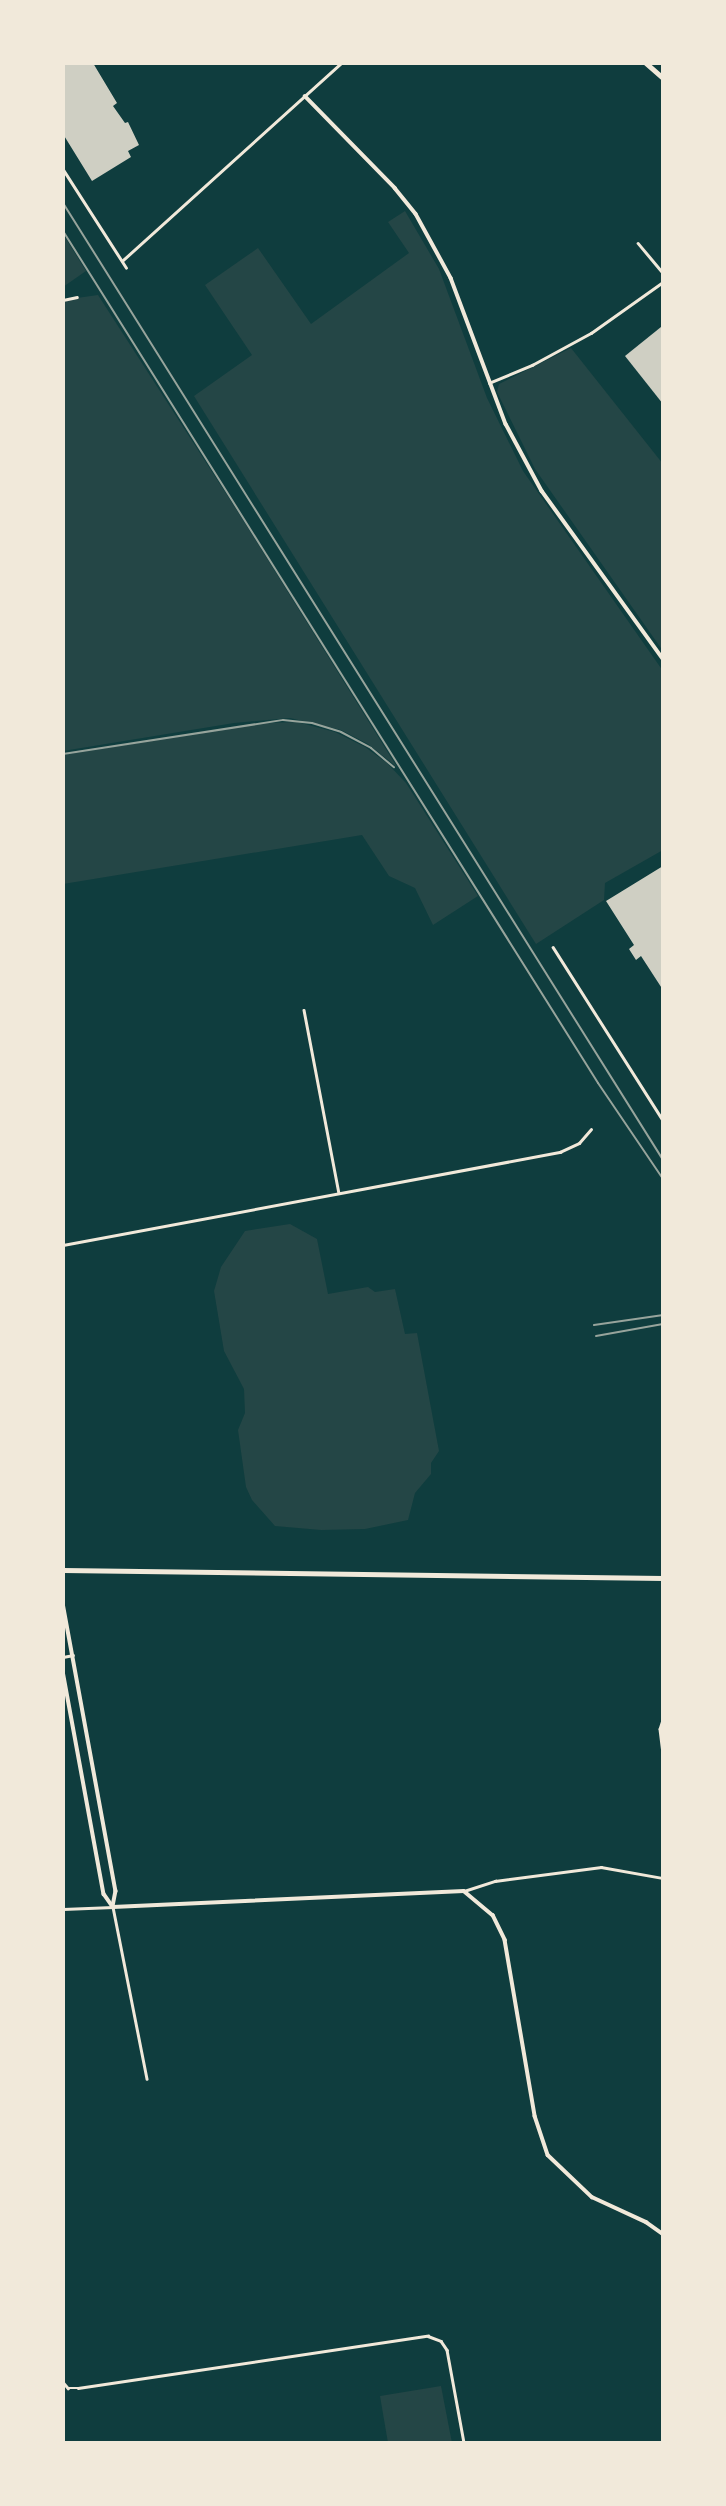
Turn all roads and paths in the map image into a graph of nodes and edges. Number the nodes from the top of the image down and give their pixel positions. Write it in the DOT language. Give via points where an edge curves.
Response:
graph roads {
  1 [pos="341,63"];
  2 [pos="646,63"];
  3 [pos="663,78"];
  4 [pos="305,96"];
  5 [pos="63,169"];
  6 [pos="638,243"];
  7 [pos="122,261"];
  8 [pos="126,267"];
  9 [pos="663,273"];
  10 [pos="663,282"];
  11 [pos="77,298"];
  12 [pos="63,300"];
  13 [pos="489,383"];
  14 [pos="663,659"];
  15 [pos="553,947"];
  16 [pos="304,1010"];
  17 [pos="663,1120"];
  18 [pos="591,1129"];
  19 [pos="339,1193"];
  20 [pos="63,1245"];
  21 [pos="63,1570"];
  22 [pos="663,1578"];
  23 [pos="63,1604"];
  24 [pos="72,1655"];
  25 [pos="63,1657"];
  26 [pos="63,1671"];
  27 [pos="663,1720"];
  28 [pos="663,1752"];
  29 [pos="663,1878"];
  30 [pos="464,1891"];
  31 [pos="113,1907"];
  32 [pos="63,1909"];
  33 [pos="147,2079"];
  34 [pos="663,2234"];
  35 [pos="63,2382"];
  36 [pos="464,2443"];
  1 -- 4 [label="street"];
  2 -- 3 [label="main road"];
  4 -- 7 [label="street"];
  4 -- 13 [label="street" via="416,214 451,278"];
  5 -- 7 [label="street"];
  6 -- 9 [label="street"];
  7 -- 8 [label="street"];
  10 -- 13 [label="street" via="591,333"];
  11 -- 12 [label="street"];
  13 -- 14 [label="street" via="542,491"];
  15 -- 17 [label="street"];
  16 -- 19 [label="street"];
  18 -- 19 [label="street" via="579,1143 560,1152"];
  19 -- 20 [label="street"];
  21 -- 22 [label="main road"];
  23 -- 24 [label="street"];
  24 -- 25 [label="street"];
  24 -- 31 [label="street" via="116,1891"];
  26 -- 31 [label="street" via="104,1894"];
  27 -- 28 [label="street"];
  29 -- 30 [label="street" via="601,1867 495,1881"];
  30 -- 31 [label="street"];
  30 -- 34 [label="street" via="493,1915 505,1940 535,2116 548,2155 592,2197"];
  31 -- 32 [label="street"];
  31 -- 33 [label="street"];
  35 -- 36 [label="street" via="68,2388 428,2336 447,2350"];
}
